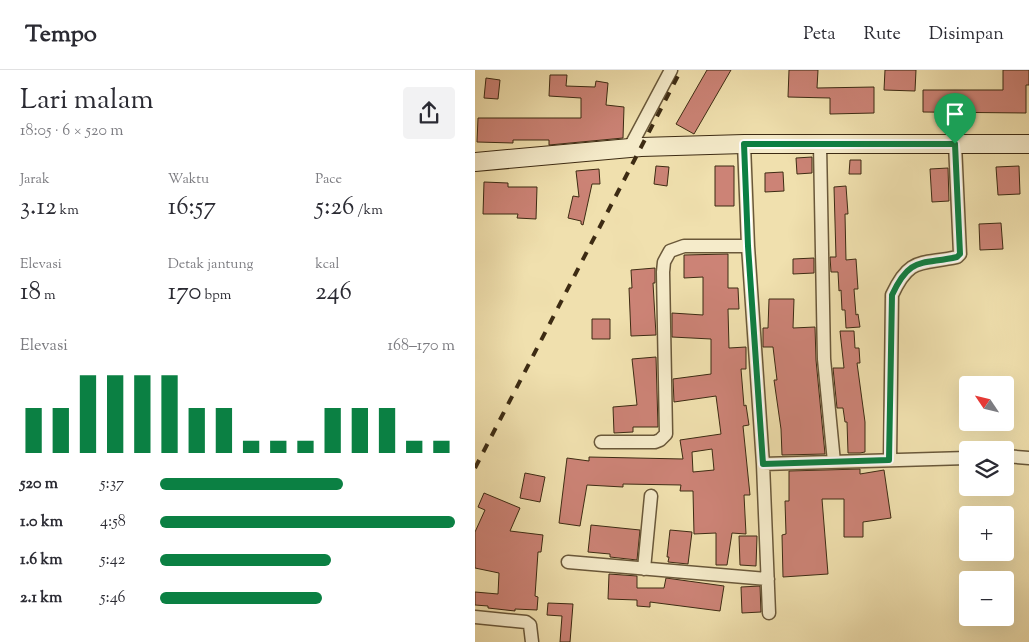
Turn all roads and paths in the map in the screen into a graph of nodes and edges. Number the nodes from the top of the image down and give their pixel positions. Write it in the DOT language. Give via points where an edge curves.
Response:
graph roads {
  1 [pos="671,70"];
  2 [pos="744,144"];
  3 [pos="955,144"];
  4 [pos="1029,144"];
  5 [pos="820,145"];
  6 [pos="629,149"];
  7 [pos="475,162"];
  8 [pos="748,246"];
  9 [pos="601,442"];
  10 [pos="1014,457"];
  11 [pos="959,458"];
  12 [pos="1029,458"];
  13 [pos="889,460"];
  14 [pos="834,462"];
  15 [pos="763,464"];
  16 [pos="651,496"];
  17 [pos="568,562"];
  18 [pos="644,568"];
  19 [pos="767,579"];
  20 [pos="769,613"];
  21 [pos="475,617"];
  22 [pos="532,642"];
  1 -- 6 [label="street"];
  2 -- 5 [label="street"];
  2 -- 6 [label="street"];
  2 -- 8 [label="street"];
  3 -- 4 [label="street"];
  3 -- 5 [label="street"];
  3 -- 13 [label="street" via="960,254 915,264 903,275 892,295"];
  5 -- 14 [label="street" via="824,359"];
  6 -- 7 [label="street"];
  8 -- 9 [label="street" via="684,246 670,251 663,272 666,434 655,442"];
  8 -- 15 [label="street"];
  10 -- 12 [label="street"];
  11 -- 13 [label="street"];
  13 -- 14 [label="street"];
  14 -- 15 [label="street"];
  15 -- 19 [label="street"];
  16 -- 18 [label="street"];
  17 -- 18 [label="street"];
  18 -- 19 [label="street"];
  19 -- 20 [label="street"];
  21 -- 22 [label="street" via="526,622 530,625"];
}
